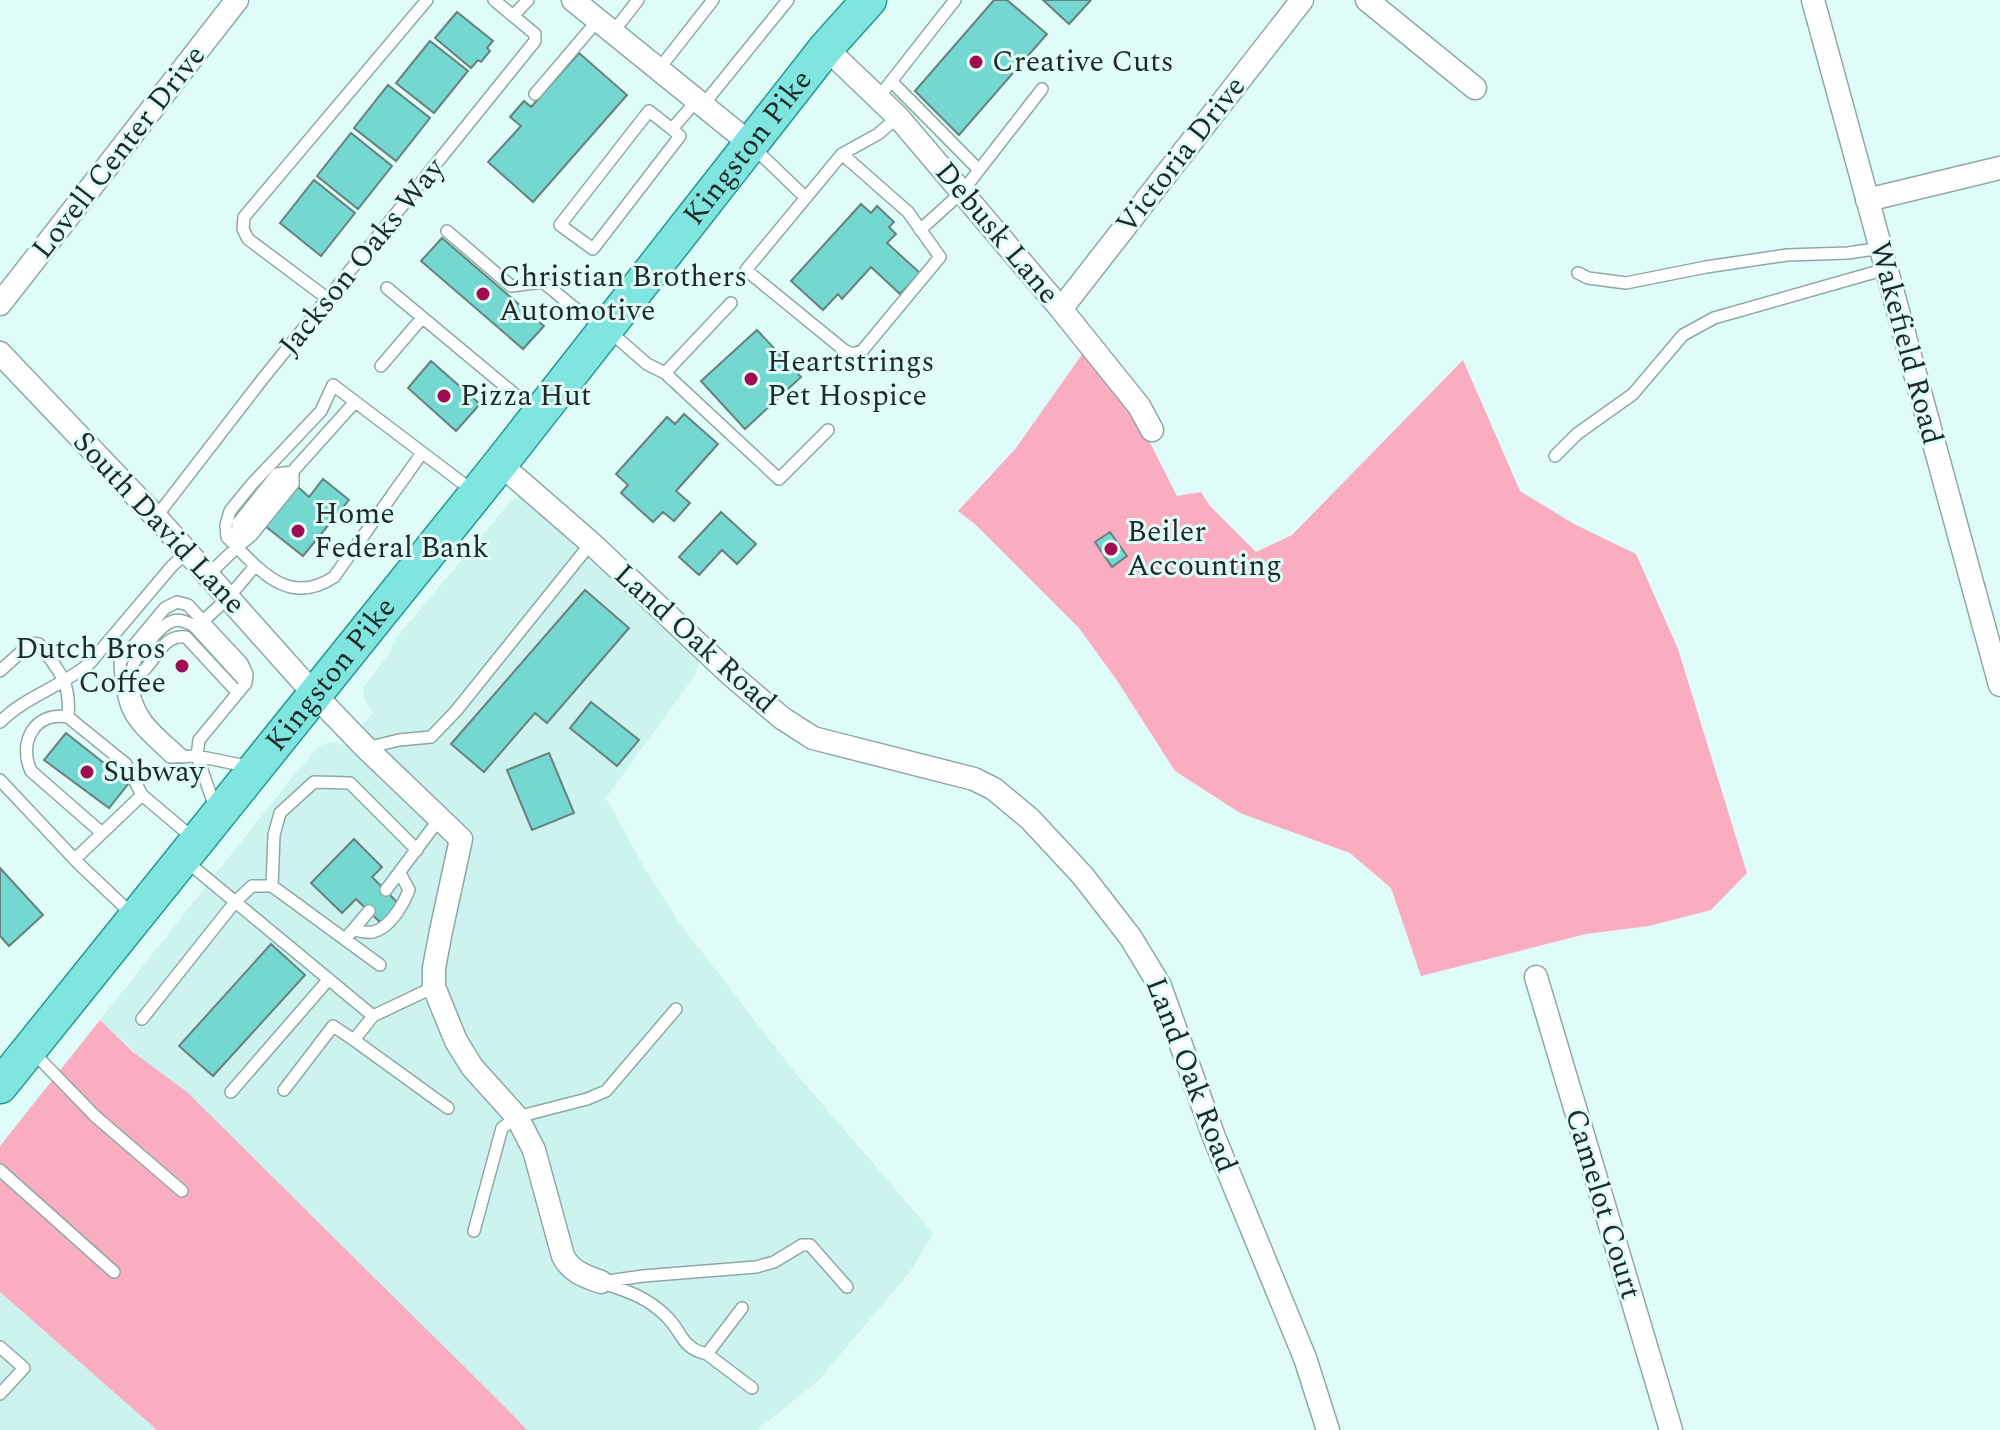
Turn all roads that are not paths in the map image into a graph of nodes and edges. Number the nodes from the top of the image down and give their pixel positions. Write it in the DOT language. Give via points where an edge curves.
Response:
graph roads {
  1 [pos="237,0"];
  2 [pos="427,0"];
  3 [pos="494,0"];
  4 [pos="528,0"];
  5 [pos="573,0"];
  6 [pos="638,0"];
  7 [pos="713,0"];
  8 [pos="788,0"];
  9 [pos="955,0"];
  10 [pos="1302,0"];
  11 [pos="1367,0"];
  12 [pos="1813,0"];
  13 [pos="865,1"];
  14 [pos="513,16"];
  15 [pos="605,26"];
  16 [pos="826,48"];
  17 [pos="659,69"];
  18 [pos="1475,88"];
  19 [pos="885,89"];
  20 [pos="1042,89"];
  21 [pos="535,94"];
  22 [pos="700,103"];
  23 [pos="898,117"];
  24 [pos="672,129"];
  25 [pos="752,145"];
  26 [pos="842,154"];
  27 [pos="2000,168"];
  28 [pos="979,170"];
  29 [pos="962,192"];
  30 [pos="805,197"];
  31 [pos="1867,200"];
  32 [pos="920,230"];
  33 [pos="447,231"];
  34 [pos="1884,259"];
  35 [pos="1578,273"];
  36 [pos="387,288"];
  37 [pos="328,299"];
  38 [pos="731,303"];
  39 [pos="0,304"];
  40 [pos="1061,309"];
  41 [pos="422,318"];
  42 [pos="607,329"];
  43 [pos="0,353"];
  44 [pos="381,366"];
  45 [pos="665,373"];
  46 [pos="355,402"];
  47 [pos="539,415"];
  48 [pos="828,430"];
  49 [pos="1152,430"];
  50 [pos="422,453"];
  51 [pos="1555,456"];
  52 [pos="500,464"];
  53 [pos="293,472"];
  54 [pos="477,493"];
  55 [pos="156,517"];
  56 [pos="591,543"];
  57 [pos="237,547"];
  58 [pos="187,552"];
  59 [pos="255,566"];
  60 [pos="208,575"];
  61 [pos="228,598"];
  62 [pos="203,621"];
  63 [pos="0,671"];
  64 [pos="132,679"];
  65 [pos="65,680"];
  66 [pos="246,683"];
  67 [pos="2000,685"];
  68 [pos="238,693"];
  69 [pos="315,695"];
  70 [pos="68,717"];
  71 [pos="0,722"];
  72 [pos="366,748"];
  73 [pos="190,756"];
  74 [pos="256,768"];
  75 [pos="0,780"];
  76 [pos="142,795"];
  77 [pos="440,818"];
  78 [pos="102,833"];
  79 [pos="199,838"];
  80 [pos="417,850"];
  81 [pos="75,859"];
  82 [pos="400,873"];
  83 [pos="272,886"];
  84 [pos="386,890"];
  85 [pos="235,902"];
  86 [pos="369,911"];
  87 [pos="135,917"];
  88 [pos="349,934"];
  89 [pos="380,965"];
  90 [pos="1536,977"];
  91 [pos="329,979"];
  92 [pos="434,987"];
  93 [pos="676,1009"];
  94 [pos="373,1016"];
  95 [pos="142,1019"];
  96 [pos="354,1040"];
  97 [pos="30,1049"];
  98 [pos="0,1086"];
  99 [pos="284,1090"];
  100 [pos="231,1092"];
  101 [pos="448,1108"];
  102 [pos="517,1117"];
  103 [pos="0,1170"];
  104 [pos="182,1191"];
  105 [pos="474,1231"];
  106 [pos="114,1272"];
  107 [pos="601,1282"];
  108 [pos="847,1287"];
  109 [pos="742,1308"];
  110 [pos="0,1347"];
  111 [pos="707,1354"];
  112 [pos="752,1388"];
  113 [pos="0,1394"];
  114 [pos="1328,1430"];
  115 [pos="1671,1430"];
  1 -- 39 [label="street, Lovell Center Drive"];
  2 -- 37 [label="lane" via="244,217 248,239"];
  3 -- 14 [label="lane"];
  4 -- 14 [label="lane"];
  5 -- 15 [label="street"];
  6 -- 15 [label="lane"];
  7 -- 17 [label="lane"];
  8 -- 22 [label="lane"];
  9 -- 19 [label="lane"];
  10 -- 40 [label="street, Victoria Drive"];
  11 -- 18 [label="street"];
  12 -- 31 [label="street, Wakefield Road"];
  13 -- 16 [label="main road, Kingston Pike"];
  14 -- 37 [label="lane, Jackson Oaks Way" via="535,34 535,41"];
  15 -- 17 [label="street"];
  15 -- 21 [label="lane"];
  16 -- 19 [label="street, Debusk Lane"];
  16 -- 25 [label="main road, Kingston Pike"];
  17 -- 22 [label="street"];
  19 -- 23 [label="street, Debusk Lane"];
  19 -- 28 [label="lane"];
  20 -- 28 [label="lane"];
  22 -- 24 [label="lane"];
  22 -- 25 [label="street"];
  23 -- 26 [label="lane"];
  23 -- 29 [label="street, Debusk Lane"];
  24 -- 24 [label="lane" via="649,111 560,225 593,249 680,136"];
  25 -- 30 [label="lane"];
  25 -- 42 [label="main road, Kingston Pike"];
  26 -- 30 [label="lane"];
  26 -- 32 [label="lane" via="908,212"];
  27 -- 31 [label="street"];
  28 -- 29 [label="lane"];
  29 -- 32 [label="lane"];
  29 -- 40 [label="street, Debusk Lane"];
  30 -- 32 [label="lane" via="746,270 852,354 862,351 940,257"];
  31 -- 34 [label="street, Wakefield Road"];
  33 -- 42 [label="lane" via="511,286 543,282"];
  34 -- 35 [label="lane" via="1848,253 1787,255 1626,283"];
  34 -- 51 [label="lane" via="1714,318 1683,335 1633,394"];
  34 -- 67 [label="street, Wakefield Road"];
  36 -- 41 [label="lane"];
  37 -- 55 [label="lane, Jackson Oaks Way"];
  38 -- 45 [label="lane"];
  40 -- 49 [label="street, Debusk Lane" via="1139,406"];
  41 -- 44 [label="lane"];
  41 -- 47 [label="lane"];
  42 -- 45 [label="lane"];
  42 -- 47 [label="main road, Kingston Pike"];
  43 -- 55 [label="street, South David Lane"];
  45 -- 48 [label="lane" via="779,479"];
  46 -- 50 [label="lane"];
  46 -- 53 [label="lane"];
  46 -- 57 [label="lane" via="333,385 321,411 230,511 227,537"];
  47 -- 52 [label="main road, Kingston Pike"];
  50 -- 54 [label="lane"];
  50 -- 59 [label="lane" via="324,584 287,587"];
  52 -- 54 [label="main road, Kingston Pike"];
  52 -- 56 [label="street, Land Oak Road"];
  53 -- 57 [label="lane" via="293,484"];
  53 -- 57 [label="lane" via="277,474 238,523"];
  54 -- 69 [label="main road, Kingston Pike"];
  55 -- 58 [label="street, South David Lane"];
  56 -- 72 [label="lane" via="431,737"];
  56 -- 114 [label="street, Land Oak Road" via="782,718 813,738 974,779 994,789 1083,876 1160,986"];
  57 -- 59 [label="lane"];
  57 -- 60 [label="lane"];
  58 -- 60 [label="street, South David Lane"];
  58 -- 65 [label="lane" via="90,663"];
  59 -- 61 [label="lane"];
  60 -- 61 [label="street, South David Lane"];
  61 -- 62 [label="lane"];
  61 -- 69 [label="street, South David Lane"];
  62 -- 66 [label="lane" via="242,663"];
  62 -- 73 [label="lane" via="188,605 177,602 165,608 120,662 121,690 136,724 170,757"];
  63 -- 65 [label="lane" via="31,643 39,644"];
  64 -- 66 [label="lane" via="132,666 159,631 183,621 193,625"];
  64 -- 68 [label="lane" via="167,641 186,637"];
  64 -- 73 [label="lane" via="142,716"];
  65 -- 70 [label="lane"];
  65 -- 71 [label="lane"];
  66 -- 68 [label="lane"];
  68 -- 73 [label="lane"];
  69 -- 72 [label="street, South David Lane"];
  69 -- 74 [label="main road, Kingston Pike"];
  70 -- 76 [label="lane" via="126,764"];
  70 -- 78 [label="lane" via="39,722 26,740 26,761"];
  72 -- 77 [label="street, South David Lane"];
  73 -- 74 [label="lane"];
  73 -- 79 [label="lane"];
  74 -- 79 [label="main road, Kingston Pike"];
  75 -- 81 [label="lane"];
  76 -- 78 [label="lane"];
  76 -- 79 [label="lane"];
  77 -- 80 [label="lane"];
  77 -- 92 [label="street, South David Lane" via="461,839"];
  78 -- 81 [label="lane"];
  79 -- 85 [label="lane"];
  79 -- 87 [label="main road, Kingston Pike"];
  80 -- 82 [label="lane"];
  80 -- 83 [label="lane" via="350,783 314,782 280,813"];
  81 -- 87 [label="lane"];
  82 -- 84 [label="lane"];
  82 -- 88 [label="lane" via="409,890 402,908 372,933"];
  83 -- 85 [label="lane" via="252,886"];
  83 -- 88 [label="lane"];
  85 -- 91 [label="lane"];
  85 -- 95 [label="lane"];
  86 -- 88 [label="lane"];
  87 -- 97 [label="main road, Kingston Pike"];
  88 -- 89 [label="lane"];
  90 -- 115 [label="street, Camelot Court"];
  91 -- 94 [label="lane"];
  91 -- 100 [label="lane"];
  92 -- 94 [label="lane"];
  92 -- 102 [label="street" via="472,1067"];
  93 -- 102 [label="lane" via="606,1091"];
  94 -- 96 [label="lane"];
  96 -- 99 [label="lane" via="333,1026"];
  96 -- 101 [label="lane"];
  97 -- 98 [label="main road, Kingston Pike"];
  97 -- 104 [label="lane" via="95,1116"];
  102 -- 105 [label="lane" via="498,1138"];
  102 -- 107 [label="street" via="534,1150 567,1265"];
  103 -- 106 [label="lane"];
  107 -- 108 [label="lane" via="756,1267 810,1245"];
  107 -- 111 [label="lane" via="641,1296 668,1318 687,1346"];
  109 -- 111 [label="lane"];
  110 -- 113 [label="lane" via="24,1368"];
  111 -- 112 [label="lane"];
}
